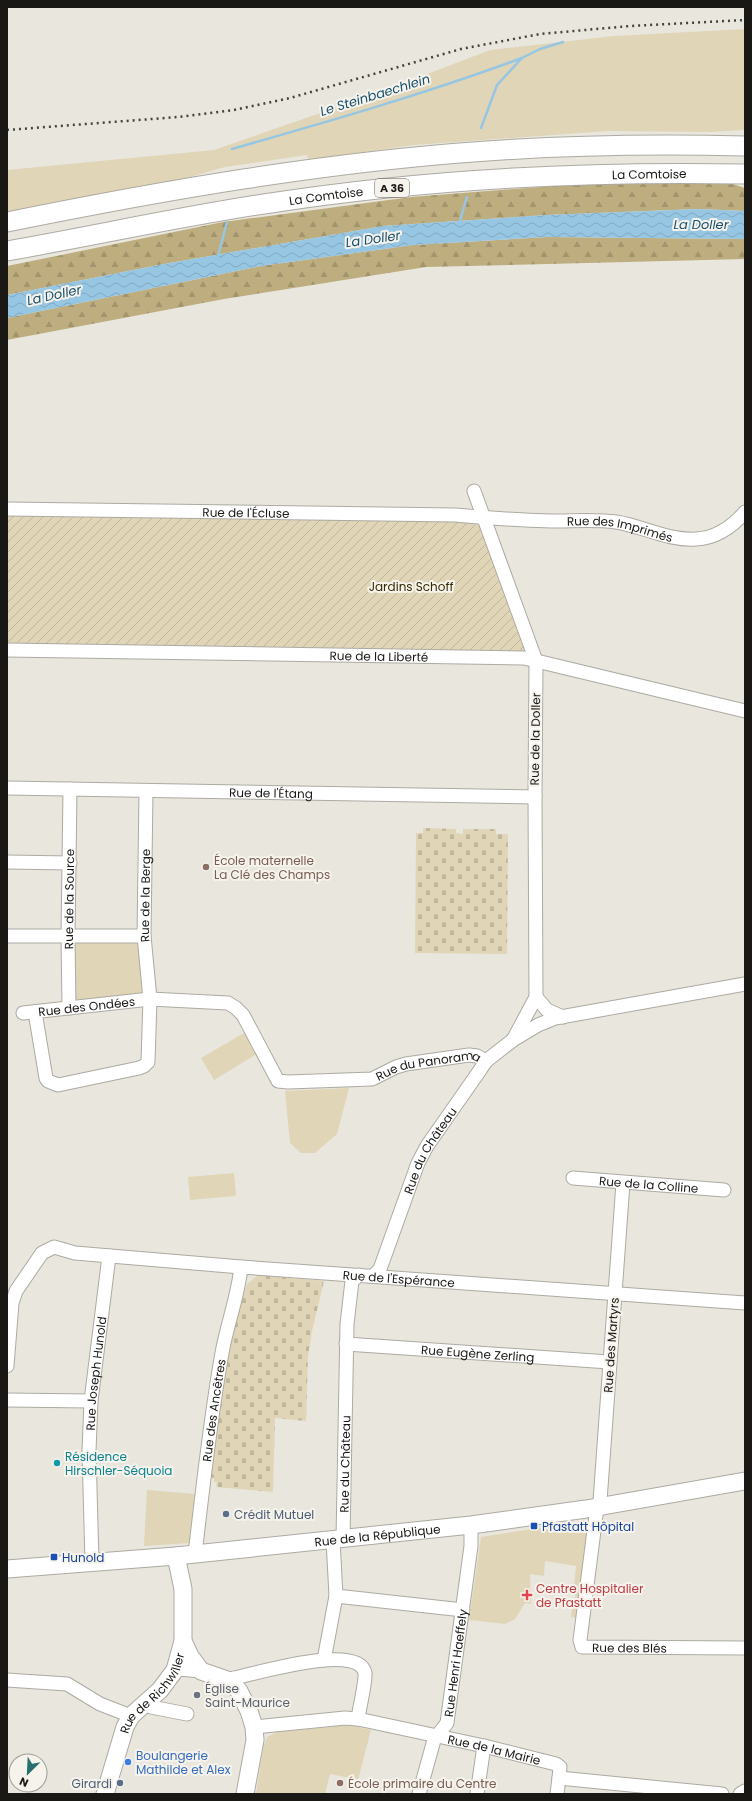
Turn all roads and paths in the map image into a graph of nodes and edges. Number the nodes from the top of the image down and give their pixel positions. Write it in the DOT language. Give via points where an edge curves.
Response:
graph roads {
  1 [pos="745,146"];
  2 [pos="745,174"];
  3 [pos="7,222"];
  4 [pos="7,251"];
  5 [pos="474,491"];
  6 [pos="7,509"];
  7 [pos="745,512"];
  8 [pos="485,518"];
  9 [pos="7,650"];
  10 [pos="536,661"];
  11 [pos="745,711"];
  12 [pos="7,788"];
  13 [pos="70,789"];
  14 [pos="146,791"];
  15 [pos="535,797"];
  16 [pos="7,862"];
  17 [pos="70,863"];
  18 [pos="7,936"];
  19 [pos="68,936"];
  20 [pos="144,936"];
  21 [pos="745,984"];
  22 [pos="536,997"];
  23 [pos="150,999"];
  24 [pos="69,1008"];
  25 [pos="29,1012"];
  26 [pos="563,1017"];
  27 [pos="513,1040"];
  28 [pos="486,1062"];
  29 [pos="573,1178"];
  30 [pos="623,1183"];
  31 [pos="724,1190"];
  32 [pos="109,1256"];
  33 [pos="241,1267"];
  34 [pos="360,1275"];
  35 [pos="373,1276"];
  36 [pos="614,1294"];
  37 [pos="745,1303"];
  38 [pos="346,1344"];
  39 [pos="609,1362"];
  40 [pos="7,1366"];
  41 [pos="7,1400"];
  42 [pos="91,1401"];
  43 [pos="745,1481"];
  44 [pos="598,1507"];
  45 [pos="471,1525"];
  46 [pos="338,1539"];
  47 [pos="195,1554"];
  48 [pos="176,1556"];
  49 [pos="92,1562"];
  50 [pos="7,1569"];
  51 [pos="183,1589"];
  52 [pos="336,1596"];
  53 [pos="463,1610"];
  54 [pos="183,1641"];
  55 [pos="745,1648"];
  56 [pos="324,1660"];
  57 [pos="175,1670"];
  58 [pos="201,1671"];
  59 [pos="7,1680"];
  60 [pos="230,1681"];
  61 [pos="146,1704"];
  62 [pos="187,1714"];
  63 [pos="132,1716"];
  64 [pos="358,1719"];
  65 [pos="254,1727"];
  66 [pos="438,1736"];
  67 [pos="484,1746"];
  68 [pos="559,1778"];
  69 [pos="745,1791"];
  70 [pos="105,1794"];
  71 [pos="245,1794"];
  72 [pos="419,1794"];
  73 [pos="477,1794"];
  74 [pos="557,1794"];
  75 [pos="722,1794"];
  76 [pos="740,1794"];
  1 -- 3 [label="highway, A 36" via="604,146 487,151 407,158 262,176"];
  2 -- 4 [label="highway, La Comtoise / A 36" via="610,174 501,178 403,186 257,205"];
  5 -- 8 [label="street, Rue de la Doller"];
  6 -- 8 [label="street, Rue de l'Écluse" via="455,515"];
  7 -- 8 [label="street, Rue des Imprimés" via="727,529 712,537 696,539 683,539 615,522"];
  8 -- 10 [label="street, Rue de la Doller"];
  9 -- 10 [label="street, Rue de la Liberté" via="524,658"];
  10 -- 11 [label="street, Rue de la Liberté"];
  10 -- 15 [label="street, Rue de la Doller"];
  12 -- 13 [label="street, Rue de l'Étang"];
  13 -- 14 [label="street, Rue de l'Étang"];
  13 -- 17 [label="street, Rue de la Source"];
  14 -- 15 [label="street, Rue de l'Étang"];
  14 -- 20 [label="street, Rue de la Berge"];
  15 -- 22 [label="street, Rue de la Doller"];
  16 -- 17 [label="street"];
  17 -- 19 [label="street, Rue de la Source"];
  18 -- 19 [label="street"];
  19 -- 20 [label="street"];
  19 -- 24 [label="street, Rue de la Source"];
  20 -- 23 [label="street, Rue de la Berge"];
  21 -- 26 [label="street, Rue du Château"];
  22 -- 26 [label="street" via="547,1010"];
  22 -- 27 [label="street, Rue du Château"];
  23 -- 24 [label="street, Rue des Ondées"];
  23 -- 25 [label="street, Rue de la Berge" via="150,1058 144,1066 58,1085 46,1078"];
  23 -- 28 [label="street, Rue du Panorama" via="228,1003 236,1008 243,1015 278,1081 372,1079 406,1064 469,1055 477,1056"];
  24 -- 25 [label="street, Rue des Ondées"];
  26 -- 27 [label="street, Rue du Château" via="538,1025"];
  27 -- 28 [label="street, Rue du Château"];
  28 -- 35 [label="street, Rue du Château" via="427,1146 418,1163 380,1269"];
  29 -- 30 [label="street, Rue de la Colline"];
  30 -- 31 [label="street, Rue de la Colline"];
  30 -- 36 [label="street, Rue des Martyrs"];
  32 -- 33 [label="street, Rue de l'Espérance"];
  32 -- 40 [label="street, Rue de l'Espérance" via="75,1253 54,1247 42,1253 16,1291 12,1303"];
  32 -- 42 [label="street, Rue Joseph Hunold"];
  33 -- 34 [label="street, Rue de l'Espérance"];
  33 -- 47 [label="street, Rue des Ancêtres" via="220,1364"];
  34 -- 35 [label="street, Rue de l'Espérance"];
  34 -- 38 [label="street, Rue du Château" via="352,1281"];
  35 -- 36 [label="street, Rue de l'Espérance"];
  36 -- 37 [label="street, Rue de l'Espérance"];
  36 -- 39 [label="street, Rue des Martyrs"];
  38 -- 39 [label="street, Rue Eugène Zerling"];
  38 -- 46 [label="street, Rue du Château"];
  39 -- 44 [label="street, Rue des Martyrs"];
  41 -- 42 [label="street"];
  42 -- 49 [label="street, Rue Joseph Hunold" via="89,1451"];
  43 -- 44 [label="main road, Rue de la République"];
  44 -- 45 [label="main road, Rue de la République"];
  44 -- 55 [label="street, Rue des Blés" via="580,1640 582,1647"];
  45 -- 46 [label="main road, Rue de la République"];
  45 -- 53 [label="street, Rue Henri Haeffely"];
  46 -- 47 [label="main road, Rue de la République"];
  46 -- 52 [label="street, Rue du Château"];
  47 -- 48 [label="main road, Rue de la République"];
  47 -- 51 [label="main road, Rue de Richwiller"];
  48 -- 49 [label="main road, Rue de la République"];
  48 -- 51 [label="main road, Rue de Richwiller"];
  49 -- 50 [label="main road, Rue de la République"];
  51 -- 54 [label="main road, Rue de Richwiller"];
  52 -- 53 [label="street"];
  52 -- 56 [label="street, Rue du Château"];
  53 -- 66 [label="street, Rue Henri Haeffely" via="447,1723"];
  54 -- 57 [label="main road, Rue de Richwiller"];
  54 -- 58 [label="main road"];
  56 -- 60 [label="street" via="234,1678"];
  56 -- 64 [label="street" via="353,1661 361,1665 365,1674"];
  57 -- 58 [label="street"];
  57 -- 61 [label="main road, Rue de Richwiller"];
  58 -- 60 [label="main road"];
  59 -- 63 [label="street" via="67,1684 100,1704"];
  60 -- 65 [label="main road" via="239,1691"];
  61 -- 62 [label="street"];
  61 -- 63 [label="main road, Rue de Richwiller"];
  63 -- 70 [label="main road, Rue de Richwiller" via="125,1727"];
  64 -- 65 [label="street, Rue de la Mairie"];
  64 -- 66 [label="street, Rue de la Mairie"];
  65 -- 71 [label="main road" via="255,1740"];
  66 -- 67 [label="street, Rue de la Mairie"];
  66 -- 72 [label="street, Rue Henri Haeffely" via="434,1740"];
  67 -- 68 [label="street, Rue de la Mairie" via="556,1764 560,1767"];
  67 -- 73 [label="street"];
  68 -- 74 [label="street"];
  68 -- 75 [label="street"];
  69 -- 76 [label="street"];
}
